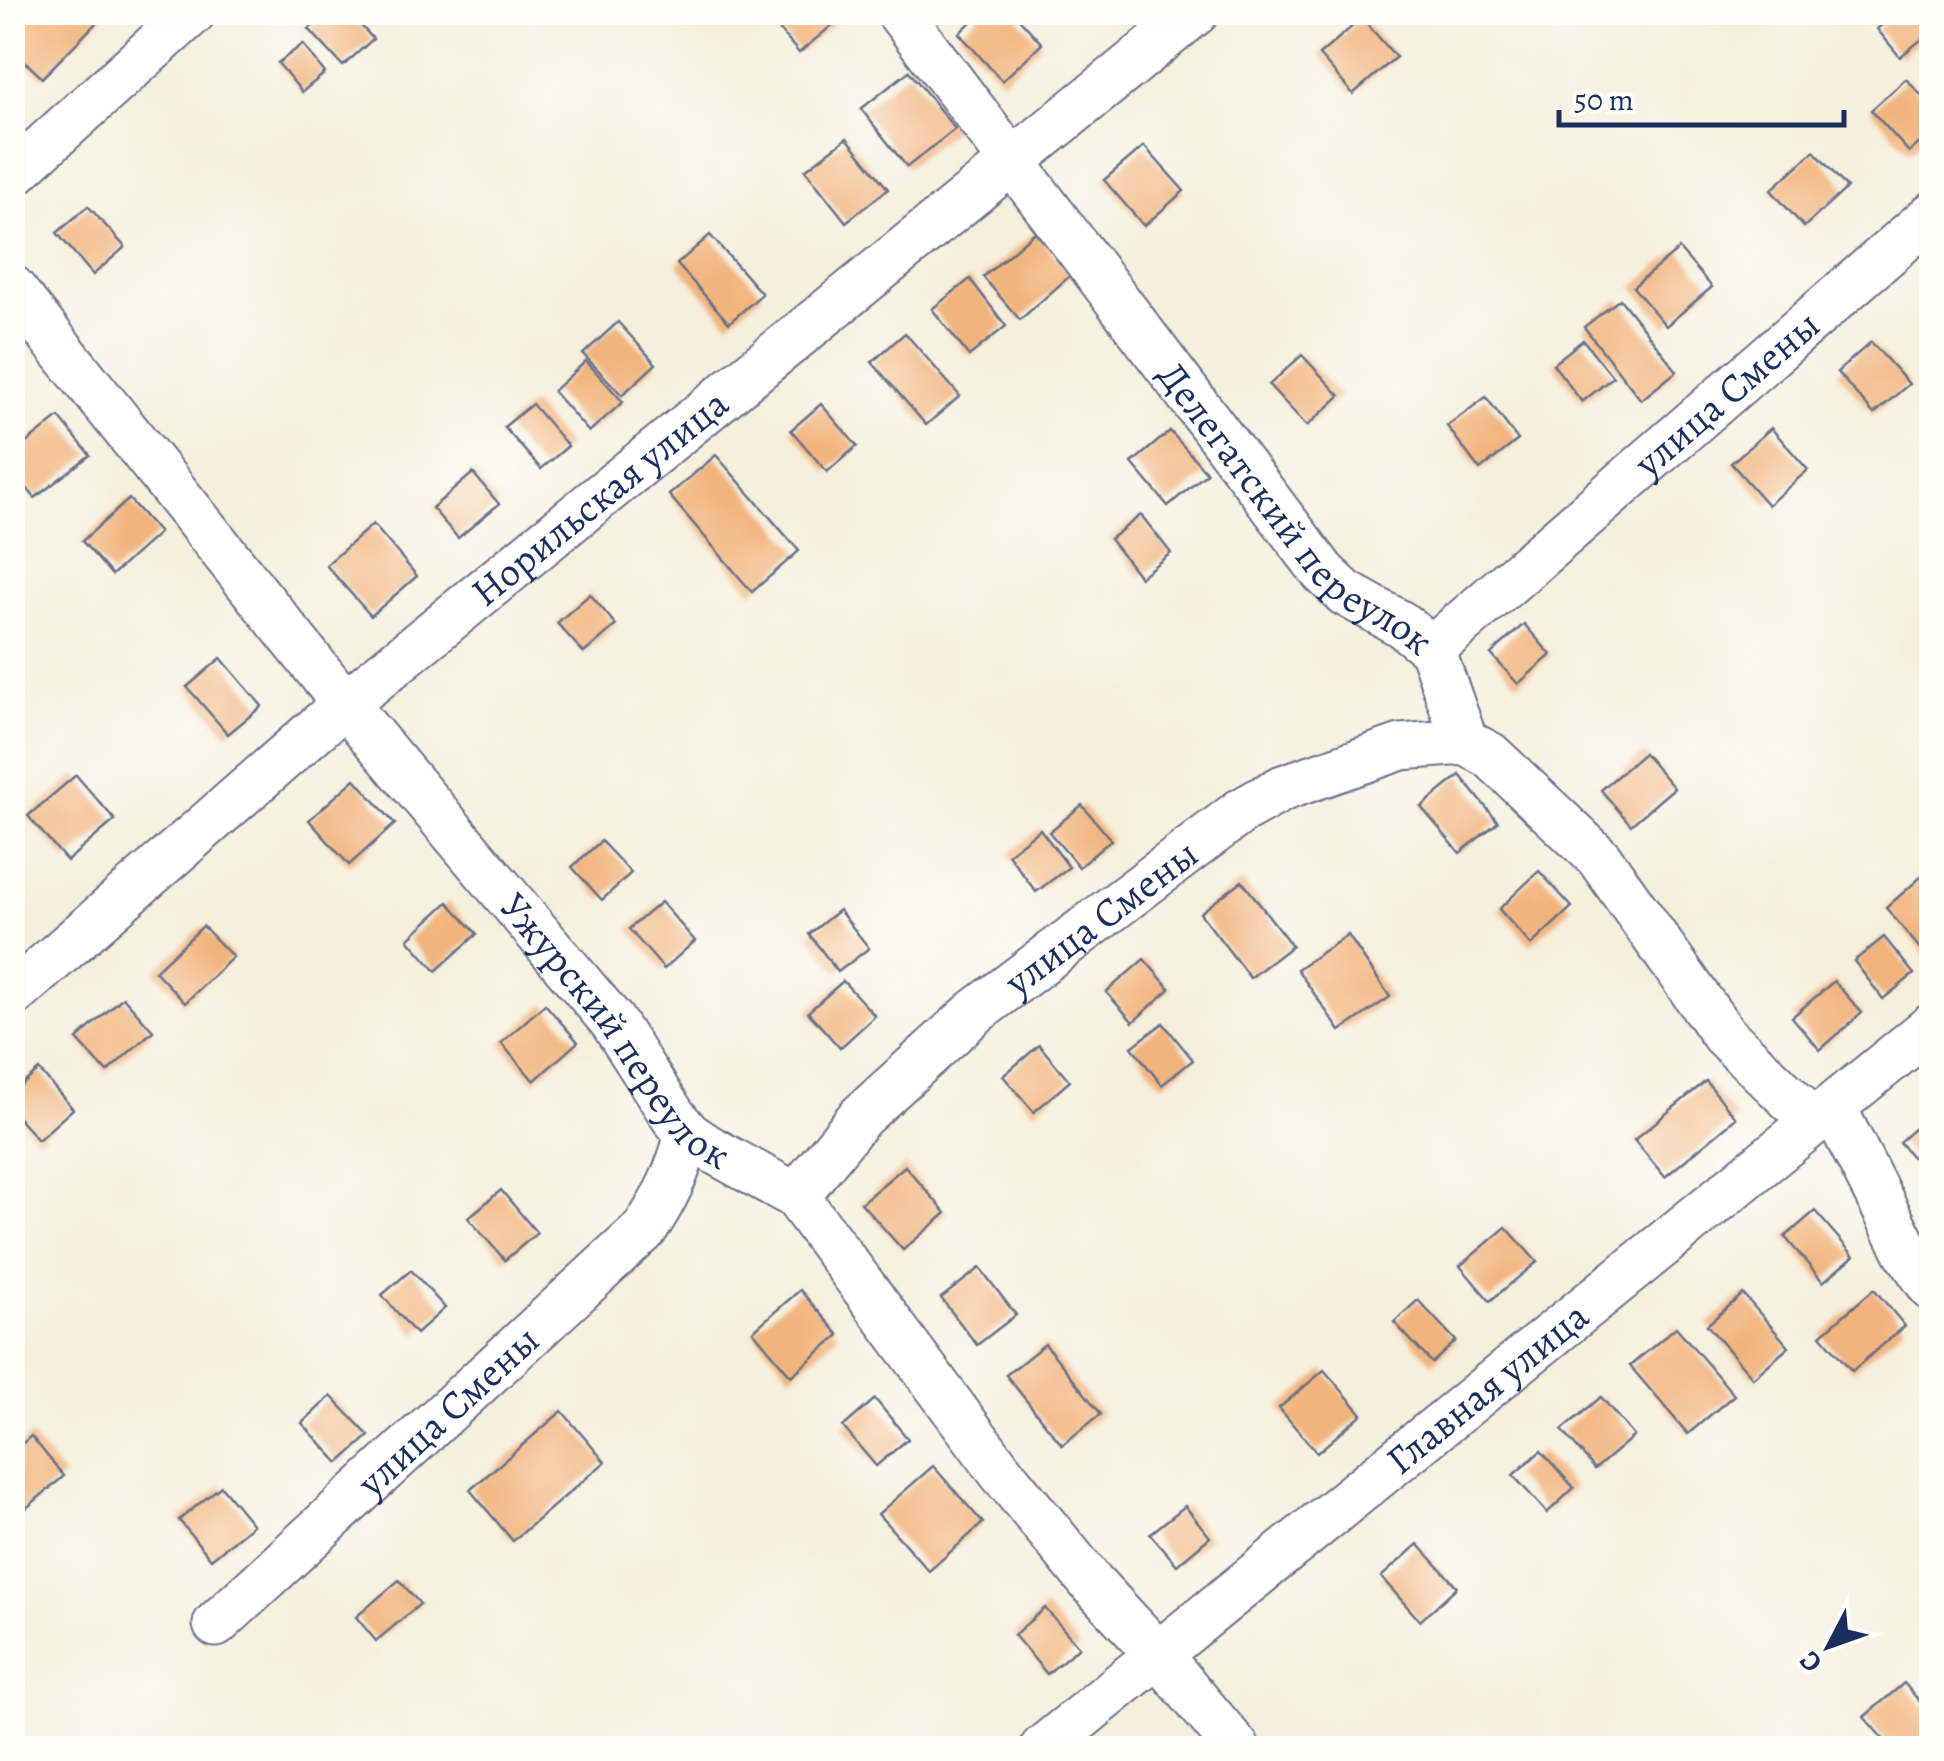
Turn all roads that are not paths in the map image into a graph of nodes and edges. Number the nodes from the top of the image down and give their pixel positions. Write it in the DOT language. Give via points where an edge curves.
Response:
graph roads {
  1 [pos="193,12"];
  2 [pos="899,12"];
  3 [pos="1196,12"];
  4 [pos="1013,161"];
  5 [pos="12,175"];
  6 [pos="1932,215"];
  7 [pos="12,288"];
  8 [pos="1432,649"];
  9 [pos="344,704"];
  10 [pos="1465,742"];
  11 [pos="12,995"];
  12 [pos="1932,1026"];
  13 [pos="1824,1115"];
  14 [pos="688,1134"];
  15 [pos="796,1196"];
  16 [pos="1932,1288"];
  17 [pos="216,1624"];
  18 [pos="1157,1653"];
  19 [pos="1043,1748"];
  20 [pos="1237,1748"];
  1 -- 5 [label="street"];
  2 -- 4 [label="street, Делегатский переулок"];
  3 -- 4 [label="street, Норильская улица"];
  4 -- 8 [label="street, Делегатский переулок" via="1323,572"];
  4 -- 9 [label="street, Норильская улица"];
  6 -- 8 [label="street, улица Смены"];
  7 -- 9 [label="street, Ужурский переулок"];
  8 -- 10 [label="street, Делегатский переулок"];
  9 -- 11 [label="street, Норильская улица"];
  9 -- 14 [label="street, Ужурский переулок" via="612,1022"];
  10 -- 13 [label="street" via="1490,755 1599,858 1724,1035"];
  10 -- 15 [label="street, улица Смены" via="1400,747 1283,788 1240,812 974,1013 860,1117"];
  12 -- 13 [label="street, Главная улица"];
  13 -- 16 [label="street"];
  13 -- 18 [label="street, Главная улица"];
  14 -- 15 [label="street, Ужурский переулок"];
  14 -- 17 [label="street, улица Смены" via="680,1168 644,1230"];
  15 -- 18 [label="street, Ужурский переулок" via="1001,1472"];
  18 -- 19 [label="street, Главная улица"];
  18 -- 20 [label="street, Ужурский переулок"];
}
